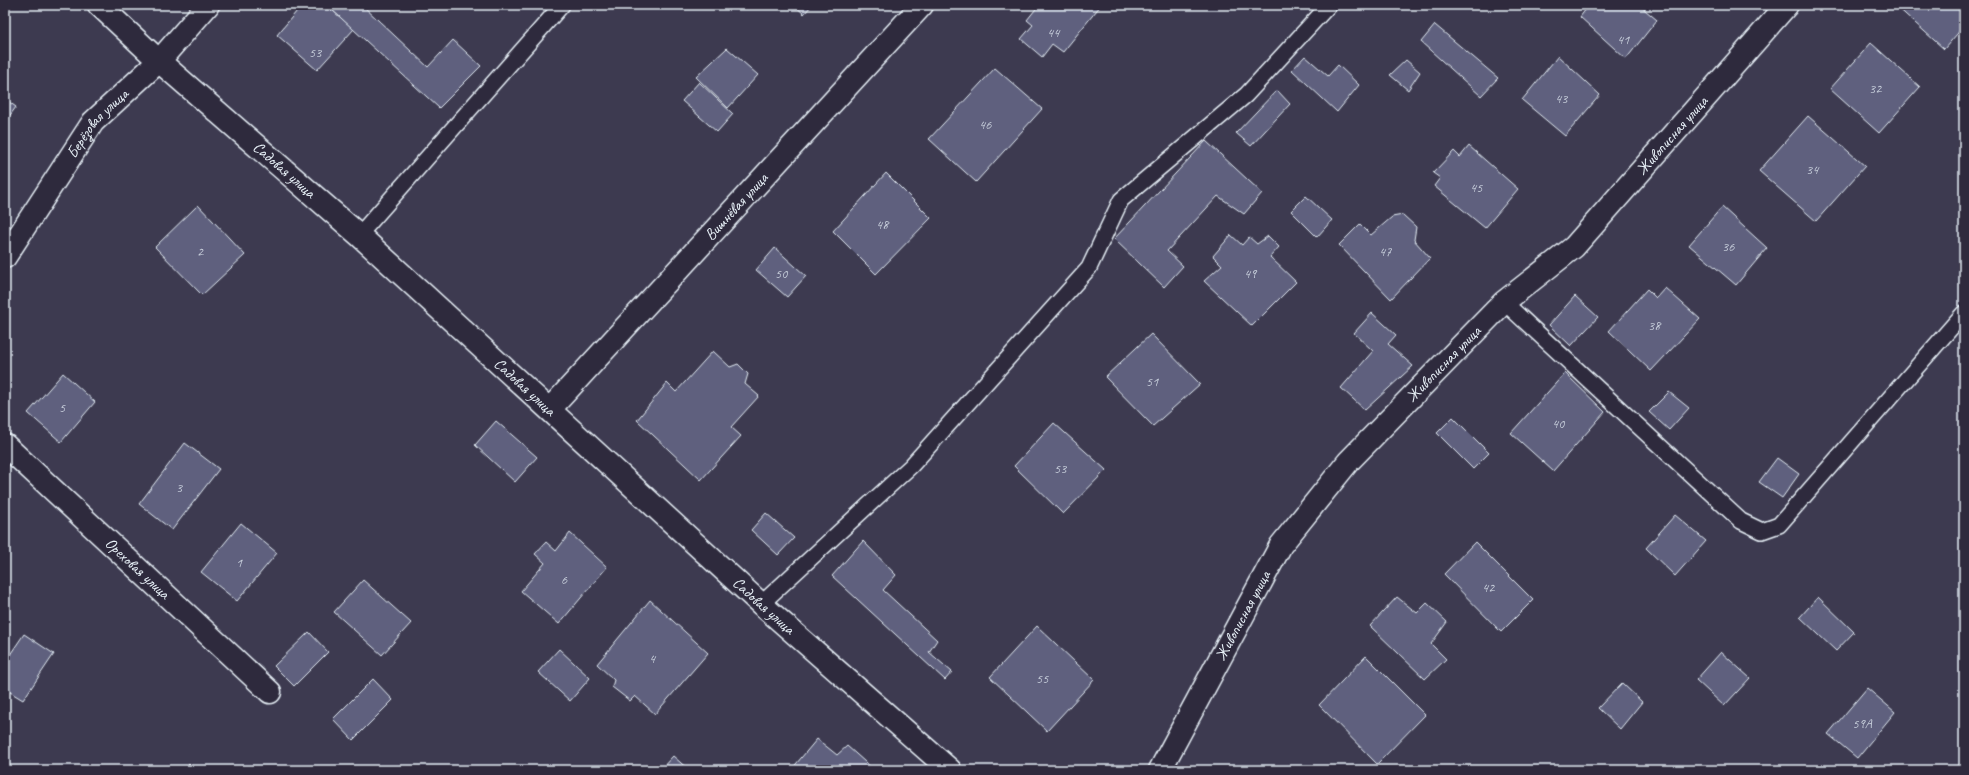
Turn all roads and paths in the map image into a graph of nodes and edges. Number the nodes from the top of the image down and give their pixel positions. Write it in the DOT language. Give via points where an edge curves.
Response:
graph roads {
  1 [pos="99,5"];
  2 [pos="208,5"];
  3 [pos="562,5"];
  4 [pos="922,5"];
  5 [pos="1329,5"];
  6 [pos="1787,5"];
  7 [pos="159,61"];
  8 [pos="359,235"];
  9 [pos="5,257"];
  10 [pos="1504,302"];
  11 [pos="1964,313"];
  12 [pos="550,410"];
  13 [pos="5,445"];
  14 [pos="761,604"];
  15 [pos="270,692"];
  16 [pos="950,770"];
  17 [pos="1160,770"];
  1 -- 7 [label="street, Садовая улица"];
  2 -- 7 [label="street, Берёзовая улица"];
  3 -- 8 [label="lane"];
  4 -- 12 [label="street, Вишнёвая улица"];
  5 -- 14 [label="lane" via="1246,95 1121,200 1089,268 911,466"];
  6 -- 10 [label="street, Живописная улица" via="1574,247"];
  7 -- 8 [label="street, Садовая улица"];
  7 -- 9 [label="street, Берёзовая улица" via="93,122"];
  8 -- 12 [label="street, Садовая улица"];
  10 -- 11 [label="lane" via="1740,521 1762,531 1779,525"];
  10 -- 17 [label="street, Живописная улица" via="1348,462 1281,545"];
  12 -- 14 [label="street, Садовая улица"];
  13 -- 15 [label="street, Ореховая улица"];
  14 -- 16 [label="street, Садовая улица"];
}
